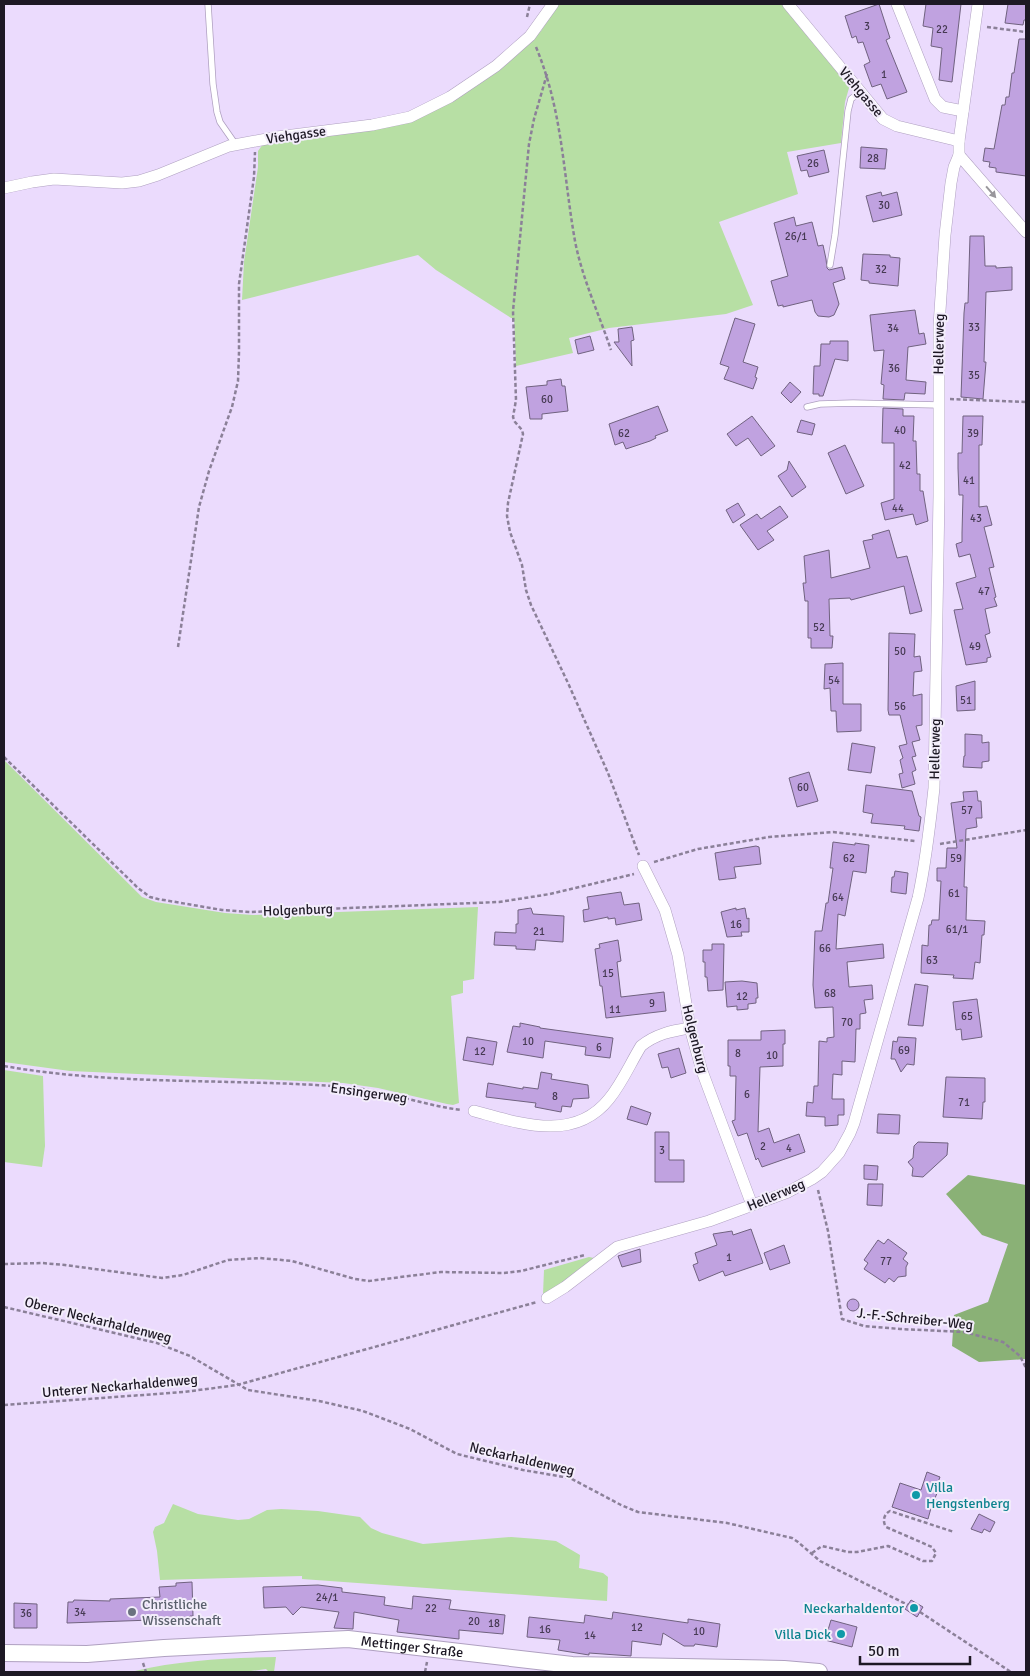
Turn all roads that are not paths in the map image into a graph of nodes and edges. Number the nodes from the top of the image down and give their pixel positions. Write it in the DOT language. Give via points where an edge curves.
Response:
graph roads {
  1 [pos="208,4"];
  2 [pos="553,4"];
  3 [pos="788,4"];
  4 [pos="897,4"];
  5 [pos="978,4"];
  6 [pos="860,92"];
  7 [pos="963,112"];
  8 [pos="959,141"];
  9 [pos="236,144"];
  10 [pos="959,155"];
  11 [pos="4,188"];
  12 [pos="1026,232"];
  13 [pos="830,265"];
  14 [pos="939,402"];
  15 [pos="807,407"];
  16 [pos="644,868"];
  17 [pos="690,1028"];
  18 [pos="474,1111"];
  19 [pos="752,1205"];
  20 [pos="548,1298"];
  21 [pos="4,1653"];
  22 [pos="662,1670"];
  23 [pos="819,1672"];
  1 -- 9 [label="lane" via="216,112"];
  2 -- 9 [label="street, Viehgasse" via="530,36 496,66 414,116"];
  3 -- 6 [label="street, Viehgasse"];
  4 -- 7 [label="street" via="935,99 943,107"];
  5 -- 7 [label="street, Hellerweg"];
  6 -- 8 [label="street, Viehgasse" via="890,124"];
  6 -- 13 [label="lane" via="851,99 848,111"];
  7 -- 8 [label="street, Hellerweg"];
  8 -- 10 [label="street, Hellerweg"];
  9 -- 11 [label="street, Viehgasse" via="139,181 122,183 60,178"];
  10 -- 12 [label="street, one-way"];
  10 -- 14 [label="street, Hellerweg" via="953,174 945,244 939,326"];
  14 -- 15 [label="lane" via="820,404"];
  14 -- 19 [label="street, Hellerweg" via="934,788 920,891 854,1123 839,1152 812,1179"];
  16 -- 17 [label="street, Holgenburg" via="670,924"];
  17 -- 18 [label="street" via="662,1033 641,1046 608,1100 575,1124 554,1126 519,1122"];
  17 -- 19 [label="street, Holgenburg" via="702,1071"];
  19 -- 20 [label="street, Hellerweg" via="682,1230 617,1248"];
  21 -- 22 [label="main road, Mettinger Straße" via="87,1654 348,1639 572,1665"];
  22 -- 23 [label="main road, Mettinger Straße" via="784,1669"];
}
